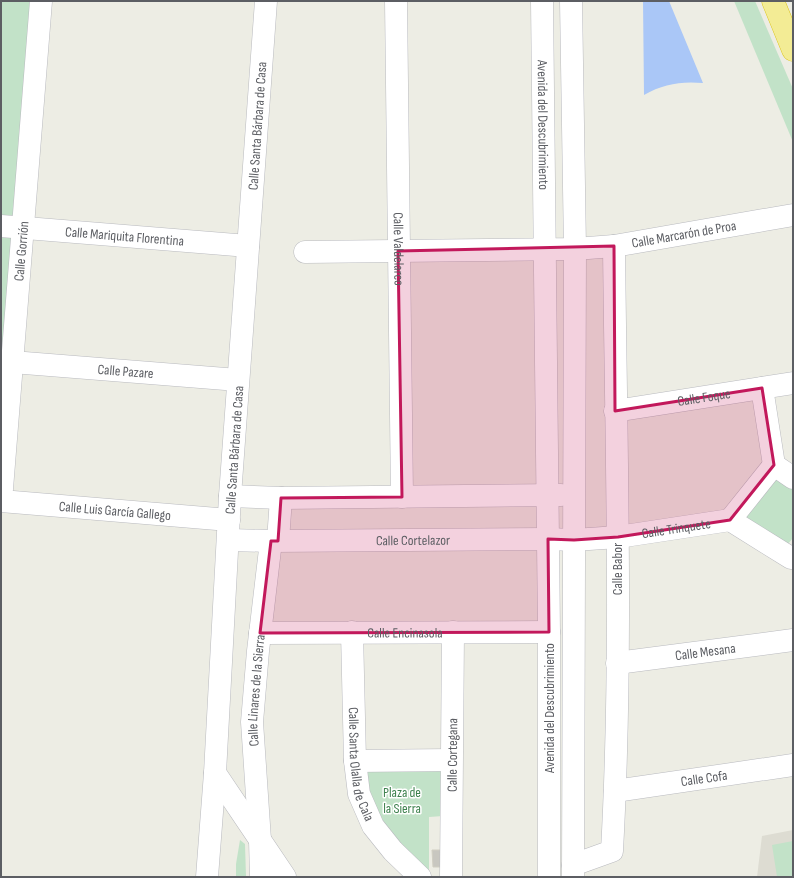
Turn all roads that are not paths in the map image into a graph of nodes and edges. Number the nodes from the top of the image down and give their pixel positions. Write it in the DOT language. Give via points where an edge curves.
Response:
graph roads {
  1 [pos="41,1"];
  2 [pos="266,1"];
  3 [pos="396,1"];
  4 [pos="542,1"];
  5 [pos="571,1"];
  6 [pos="773,1"];
  7 [pos="793,50"];
  8 [pos="793,214"];
  9 [pos="1,226"];
  10 [pos="23,228"];
  11 [pos="248,246"];
  12 [pos="614,246"];
  13 [pos="544,249"];
  14 [pos="575,249"];
  15 [pos="398,251"];
  16 [pos="305,252"];
  17 [pos="12,362"];
  18 [pos="238,380"];
  19 [pos="793,383"];
  20 [pos="762,388"];
  21 [pos="615,411"];
  22 [pos="774,465"];
  23 [pos="793,478"];
  24 [pos="574,494"];
  25 [pos="548,495"];
  26 [pos="230,496"];
  27 [pos="402,497"];
  28 [pos="280,498"];
  29 [pos="1,501"];
  30 [pos="730,520"];
  31 [pos="229,530"];
  32 [pos="618,536"];
  33 [pos="548,539"];
  34 [pos="574,540"];
  35 [pos="275,541"];
  36 [pos="792,562"];
  37 [pos="352,632"];
  38 [pos="453,632"];
  39 [pos="549,632"];
  40 [pos="260,633"];
  41 [pos="793,640"];
  42 [pos="617,663"];
  43 [pos="451,760"];
  44 [pos="355,761"];
  45 [pos="793,765"];
  46 [pos="215,773"];
  47 [pos="615,791"];
  48 [pos="260,840"];
  49 [pos="573,871"];
  50 [pos="207,877"];
  51 [pos="261,877"];
  52 [pos="285,877"];
  53 [pos="420,877"];
  54 [pos="451,877"];
  55 [pos="549,877"];
  1 -- 10 [label="street, Calle Gorrión"];
  2 -- 11 [label="street, Calle Santa Bárbara de Casa"];
  3 -- 15 [label="street, Calle Valdelarco"];
  4 -- 13 [label="street, Avenida del Descubrimiento"];
  5 -- 14 [label="street, Avenida del Descubrimiento"];
  6 -- 7 [label="highway"];
  8 -- 12 [label="street, Calle Marcarón de Proa"];
  9 -- 10 [label="street, Calle Mariquita Florentina"];
  10 -- 11 [label="street, Calle Mariquita Florentina"];
  10 -- 17 [label="street, Calle Gorrión"];
  11 -- 18 [label="street, Calle Santa Bárbara de Casa"];
  12 -- 14 [label="street, Calle Marcarón de Proa"];
  12 -- 21 [label="street, Calle Babor"];
  13 -- 14 [label="street"];
  13 -- 15 [label="street"];
  13 -- 25 [label="street, Avenida del Descubrimiento"];
  14 -- 24 [label="street, Avenida del Descubrimiento"];
  15 -- 16 [label="street"];
  15 -- 27 [label="street, Calle Valdelarco"];
  17 -- 18 [label="street, Calle Pazare"];
  17 -- 29 [label="street, Calle Gorrión"];
  18 -- 26 [label="street, Calle Santa Bárbara de Casa"];
  19 -- 20 [label="street, Calle Foque"];
  20 -- 21 [label="street, Calle Foque"];
  20 -- 22 [label="street"];
  21 -- 32 [label="street, Calle Babor"];
  22 -- 23 [label="street"];
  22 -- 30 [label="street, Calle Trinquete"];
  24 -- 25 [label="street"];
  24 -- 34 [label="street, Avenida del Descubrimiento"];
  25 -- 27 [label="street"];
  25 -- 33 [label="street, Avenida del Descubrimiento"];
  26 -- 28 [label="street"];
  26 -- 31 [label="street, Calle Santa Bárbara de Casa"];
  27 -- 28 [label="street"];
  28 -- 35 [label="street"];
  29 -- 31 [label="street, Calle Luis García Gallego"];
  30 -- 32 [label="street, Calle Trinquete"];
  30 -- 36 [label="street, Calle Trinquete"];
  31 -- 35 [label="street, Calle Cortelazor"];
  31 -- 46 [label="street, Calle Santa Bárbara de Casa"];
  32 -- 34 [label="street, Calle Trinquete"];
  32 -- 42 [label="street, Calle Babor"];
  33 -- 34 [label="street"];
  33 -- 35 [label="street, Calle Cortelazor"];
  33 -- 39 [label="street, Avenida del Descubrimiento"];
  34 -- 49 [label="street, Avenida del Descubrimiento"];
  35 -- 40 [label="street, Calle Linares de la Sierra"];
  37 -- 38 [label="street, Calle Encinasola"];
  37 -- 40 [label="street, Calle Encinasola"];
  37 -- 44 [label="street, Calle Santa Olalla de Cala"];
  38 -- 39 [label="street, Calle Encinasola"];
  38 -- 43 [label="street, Calle Cortegana"];
  39 -- 55 [label="street, Avenida del Descubrimiento"];
  40 -- 48 [label="street, Calle Linares de la Sierra" via="252,722"];
  41 -- 42 [label="street, Calle Mesana"];
  42 -- 47 [label="street, Calle Babor"];
  43 -- 44 [label="street"];
  43 -- 54 [label="street, Calle Cortegana"];
  44 -- 53 [label="street, Calle Santa Olalla de Cala" via="359,794 373,826 393,851"];
  45 -- 47 [label="street, Calle Cofa"];
  46 -- 48 [label="street"];
  46 -- 50 [label="street, Calle Santa Bárbara de Casa"];
  47 -- 49 [label="street, Calle Babor" via="612,851"];
  48 -- 51 [label="street, Calle Linares de la Sierra"];
  48 -- 52 [label="street"];
}
